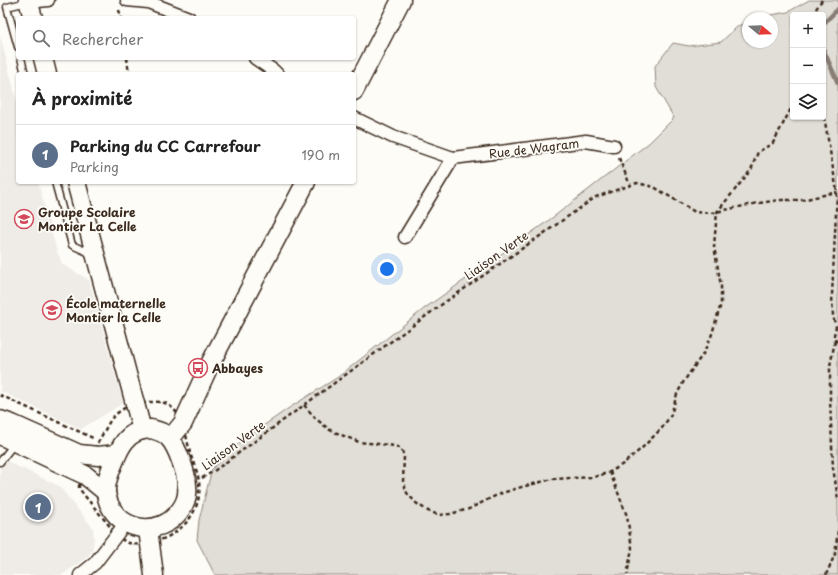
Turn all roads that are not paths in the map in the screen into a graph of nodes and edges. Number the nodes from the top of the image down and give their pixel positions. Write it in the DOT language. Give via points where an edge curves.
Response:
graph roads {
  1 [pos="48,0"];
  2 [pos="127,0"];
  3 [pos="401,0"];
  4 [pos="30,7"];
  5 [pos="184,16"];
  6 [pos="16,40"];
  7 [pos="22,60"];
  8 [pos="44,60"];
  9 [pos="258,60"];
  10 [pos="24,72"];
  11 [pos="46,72"];
  12 [pos="275,72"];
  13 [pos="356,87"];
  14 [pos="356,119"];
  15 [pos="614,146"];
  16 [pos="453,158"];
  17 [pos="56,184"];
  18 [pos="77,184"];
  19 [pos="305,184"];
  20 [pos="405,237"];
  21 [pos="96,256"];
  22 [pos="0,420"];
  23 [pos="142,430"];
  24 [pos="32,432"];
  25 [pos="8,438"];
  26 [pos="170,439"];
  27 [pos="117,454"];
  28 [pos="0,462"];
  29 [pos="106,492"];
  30 [pos="122,529"];
  31 [pos="149,536"];
  32 [pos="80,575"];
  33 [pos="154,575"];
  1 -- 4 [label="street"];
  2 -- 5 [label="street" via="148,2"];
  3 -- 13 [label="street"];
  4 -- 6 [label="lane" via="7,7"];
  7 -- 10 [label="lane"];
  8 -- 11 [label="street"];
  9 -- 12 [label="street"];
  14 -- 16 [label="street, Rue de Wagram" via="393,137"];
  15 -- 16 [label="street, Rue de Wagram" via="586,142"];
  16 -- 20 [label="street"];
  17 -- 21 [label="lane" via="72,245"];
  18 -- 21 [label="street"];
  19 -- 26 [label="street" via="209,366 183,423"];
  21 -- 23 [label="street"];
  22 -- 24 [label="street"];
  23 -- 26 [label="street" via="158,431"];
  23 -- 27 [label="street" via="127,438"];
  24 -- 25 [label="lane" via="23,437"];
  24 -- 27 [label="street" via="79,454 96,448 98,456"];
  25 -- 28 [label="lane"];
  25 -- 29 [label="street" via="84,474"];
  26 -- 31 [label="street" via="187,480 186,497 177,515"];
  27 -- 29 [label="street" via="107,481"];
  29 -- 30 [label="street"];
  30 -- 31 [label="street" via="139,528"];
  30 -- 32 [label="street" via="95,563"];
  31 -- 33 [label="street"];
}
